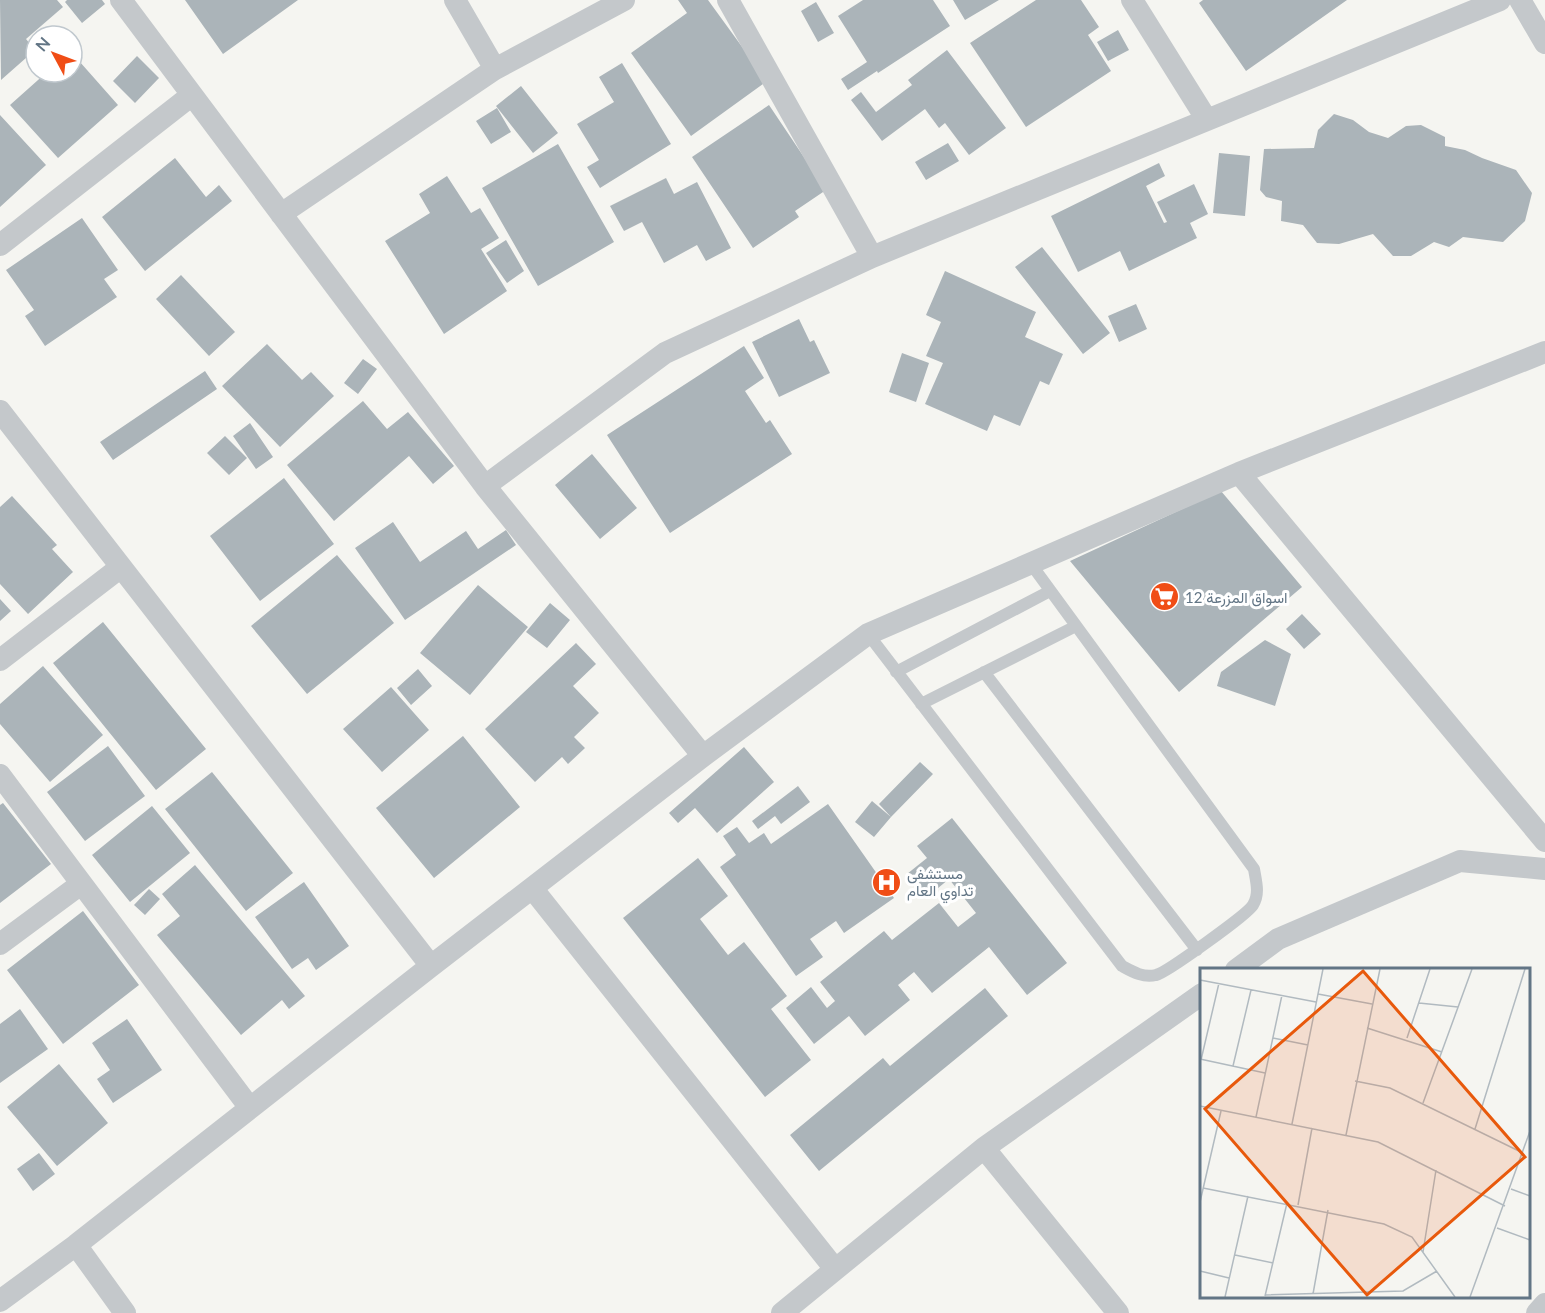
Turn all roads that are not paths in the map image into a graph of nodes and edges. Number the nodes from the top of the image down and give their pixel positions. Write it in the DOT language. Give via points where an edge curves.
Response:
graph roads {
  1 [pos="121,0"];
  2 [pos="455,0"];
  3 [pos="624,0"];
  4 [pos="728,0"];
  5 [pos="1132,0"];
  6 [pos="1500,0"];
  7 [pos="1520,0"];
  8 [pos="1545,43"];
  9 [pos="495,69"];
  10 [pos="192,95"];
  11 [pos="1207,120"];
  12 [pos="281,214"];
  13 [pos="0,245"];
  14 [pos="872,258"];
  15 [pos="1545,352"];
  16 [pos="0,411"];
  17 [pos="1239,473"];
  18 [pos="485,486"];
  19 [pos="1031,564"];
  20 [pos="121,567"];
  21 [pos="1050,591"];
  22 [pos="1076,626"];
  23 [pos="868,634"];
  24 [pos="0,660"];
  25 [pos="896,672"];
  26 [pos="984,672"];
  27 [pos="921,704"];
  28 [pos="703,756"];
  29 [pos="0,775"];
  30 [pos="1545,841"];
  31 [pos="1545,869"];
  32 [pos="81,884"];
  33 [pos="532,888"];
  34 [pos="0,944"];
  35 [pos="1197,950"];
  36 [pos="431,966"];
  37 [pos="1237,968"];
  38 [pos="1200,995"];
  39 [pos="250,1108"];
  40 [pos="984,1148"];
  41 [pos="76,1245"];
  42 [pos="835,1269"];
  43 [pos="0,1301"];
  44 [pos="1545,1304"];
  45 [pos="125,1313"];
  46 [pos="782,1313"];
  47 [pos="1118,1313"];
  48 [pos="1537,1313"];
  1 -- 10 [label="street"];
  2 -- 9 [label="street"];
  3 -- 9 [label="street"];
  4 -- 14 [label="street"];
  5 -- 11 [label="street"];
  6 -- 11 [label="street"];
  7 -- 8 [label="street"];
  9 -- 12 [label="street"];
  10 -- 12 [label="street"];
  10 -- 13 [label="street"];
  11 -- 14 [label="street"];
  12 -- 18 [label="street"];
  14 -- 18 [label="street" via="665,352"];
  15 -- 17 [label="street"];
  16 -- 20 [label="street"];
  17 -- 19 [label="street"];
  17 -- 30 [label="street"];
  18 -- 28 [label="street"];
  19 -- 21 [label="lane"];
  19 -- 23 [label="street"];
  20 -- 24 [label="street"];
  20 -- 36 [label="street"];
  21 -- 22 [label="lane"];
  21 -- 25 [label="lane"];
  22 -- 26 [label="lane"];
  22 -- 35 [label="lane" via="1254,869 1258,889 1253,906"];
  23 -- 25 [label="lane"];
  23 -- 28 [label="street"];
  25 -- 27 [label="lane"];
  26 -- 27 [label="lane"];
  26 -- 35 [label="lane"];
  27 -- 35 [label="lane" via="1122,966 1138,975 1158,975"];
  28 -- 33 [label="street"];
  29 -- 32 [label="street"];
  31 -- 37 [label="street" via="1460,861 1278,939"];
  32 -- 34 [label="street"];
  32 -- 39 [label="street"];
  33 -- 36 [label="street"];
  33 -- 42 [label="street"];
  36 -- 39 [label="street"];
  38 -- 40 [label="street"];
  39 -- 41 [label="street"];
  40 -- 42 [label="street"];
  40 -- 47 [label="street"];
  41 -- 43 [label="street"];
  41 -- 45 [label="street"];
  42 -- 46 [label="street"];
  44 -- 48 [label="street"];
}
